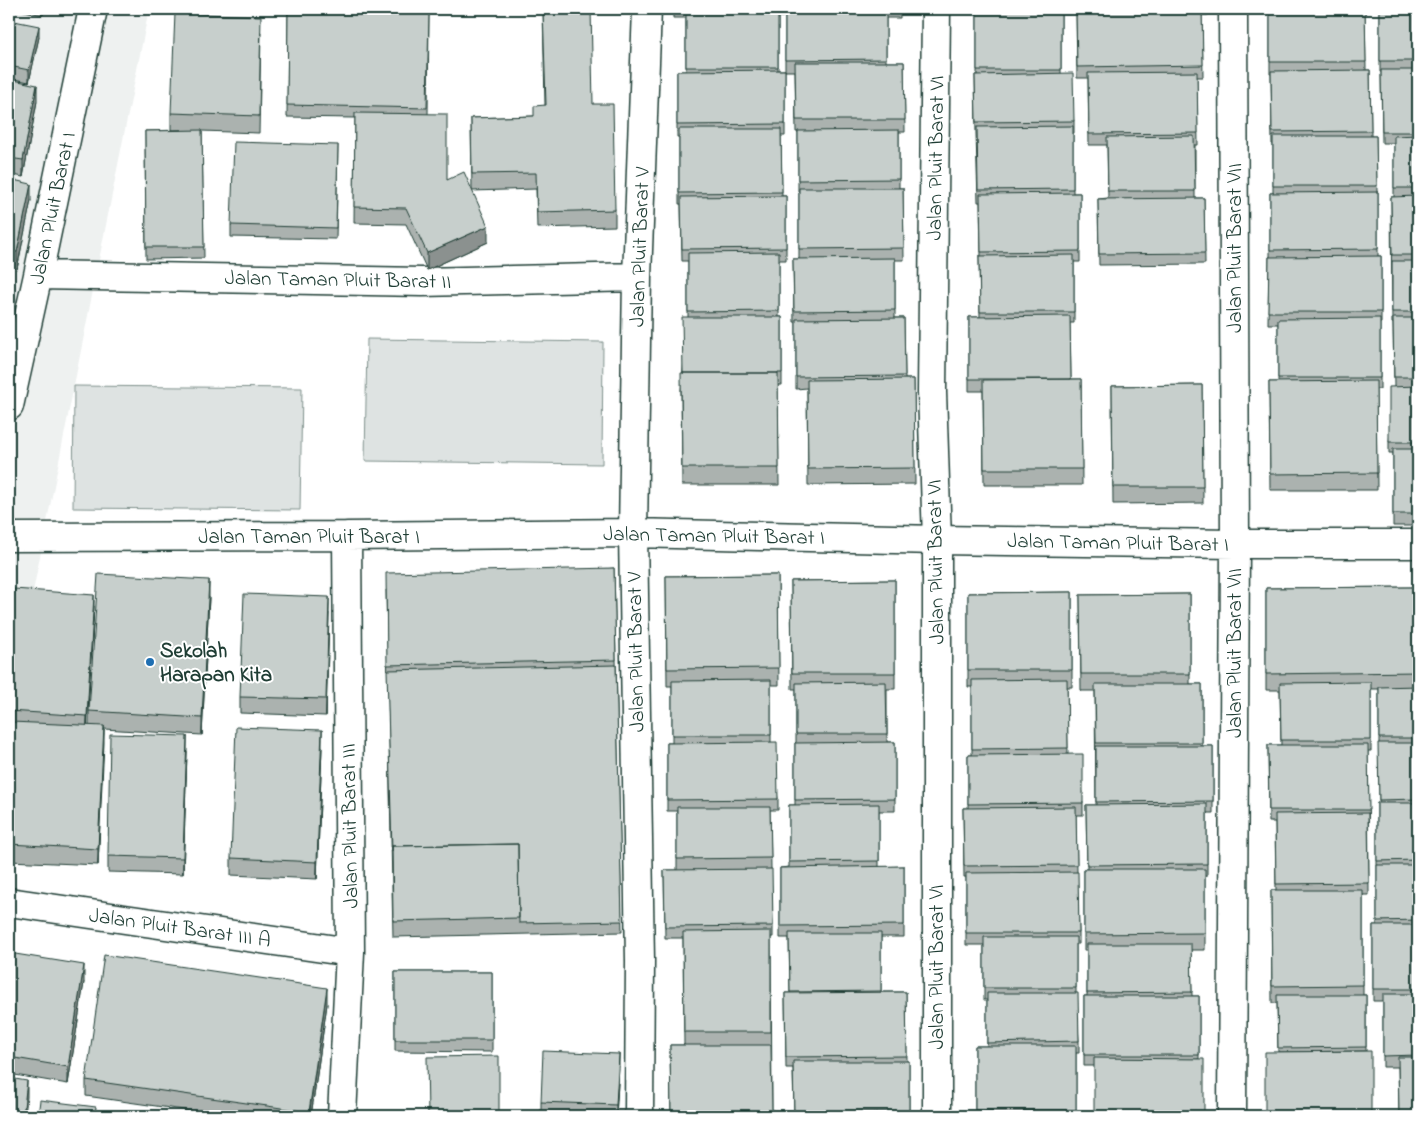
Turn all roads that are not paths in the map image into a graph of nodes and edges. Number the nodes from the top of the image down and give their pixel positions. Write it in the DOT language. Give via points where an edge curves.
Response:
graph roads {
  1 [pos="93,9"];
  2 [pos="647,9"];
  3 [pos="936,9"];
  4 [pos="1233,9"];
  5 [pos="38,275"];
  6 [pos="637,277"];
  7 [pos="9,406"];
  8 [pos="633,533"];
  9 [pos="347,536"];
  10 [pos="9,538"];
  11 [pos="937,540"];
  12 [pos="1235,544"];
  13 [pos="1418,544"];
  14 [pos="9,902"];
  15 [pos="350,952"];
  16 [pos="342,1116"];
  17 [pos="638,1116"];
  18 [pos="936,1116"];
  19 [pos="1232,1116"];
  1 -- 5 [label="street, Jalan Pluit Barat I"];
  2 -- 6 [label="street, Jalan Pluit Barat V"];
  3 -- 11 [label="street, Jalan Pluit Barat VI" via="932,392"];
  4 -- 12 [label="street, Jalan Pluit Barat VII"];
  5 -- 6 [label="street, Jalan Taman Pluit Barat II" via="422,282"];
  5 -- 7 [label="street, Jalan Pluit Barat I"];
  6 -- 8 [label="street, Jalan Pluit Barat V"];
  8 -- 9 [label="street, Jalan Taman Pluit Barat I"];
  8 -- 11 [label="street, Jalan Taman Pluit Barat I"];
  8 -- 17 [label="street, Jalan Pluit Barat V" via="640,961"];
  9 -- 10 [label="street, Jalan Taman Pluit Barat I"];
  9 -- 15 [label="street, Jalan Pluit Barat III"];
  11 -- 12 [label="street, Jalan Taman Pluit Barat I"];
  11 -- 18 [label="street, Jalan Pluit Barat VI"];
  12 -- 13 [label="street, Jalan Taman Pluit Barat I"];
  12 -- 19 [label="street, Jalan Pluit Barat VII"];
  14 -- 15 [label="street, Jalan Pluit Barat III A"];
  15 -- 16 [label="street, Jalan Pluit Barat III"];
}
